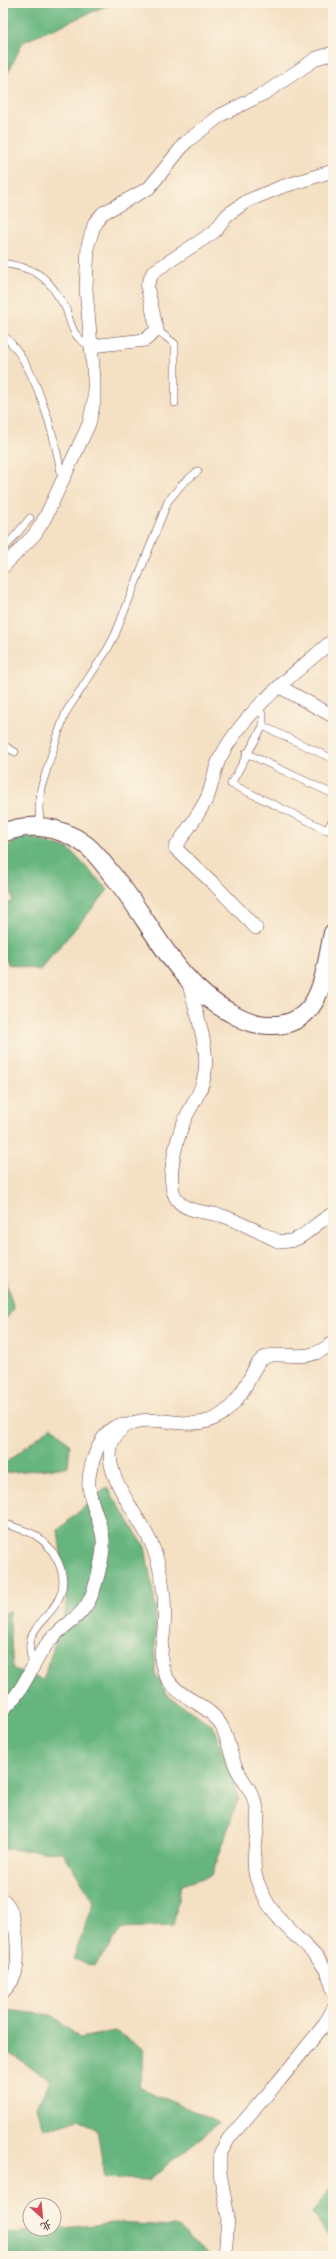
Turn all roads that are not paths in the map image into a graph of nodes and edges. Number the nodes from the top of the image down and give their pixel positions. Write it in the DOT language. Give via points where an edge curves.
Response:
graph roads {
  1 [pos="333,53"];
  2 [pos="333,171"];
  3 [pos="3,262"];
  4 [pos="157,330"];
  5 [pos="3,335"];
  6 [pos="91,346"];
  7 [pos="175,403"];
  8 [pos="198,471"];
  9 [pos="63,481"];
  10 [pos="30,518"];
  11 [pos="3,550"];
  12 [pos="3,567"];
  13 [pos="333,640"];
  14 [pos="280,687"];
  15 [pos="257,708"];
  16 [pos="333,716"];
  17 [pos="263,726"];
  18 [pos="3,745"];
  19 [pos="15,752"];
  20 [pos="246,753"];
  21 [pos="333,759"];
  22 [pos="333,794"];
  23 [pos="333,819"];
  24 [pos="40,826"];
  25 [pos="3,832"];
  26 [pos="256,928"];
  27 [pos="333,933"];
  28 [pos="188,980"];
  29 [pos="333,1214"];
  30 [pos="333,1342"];
  31 [pos="127,1425"];
  32 [pos="3,1523"];
  33 [pos="34,1666"];
  34 [pos="3,1709"];
  35 [pos="3,1900"];
  36 [pos="3,1923"];
  37 [pos="15,1930"];
  38 [pos="333,1991"];
  39 [pos="3,1992"];
  40 [pos="333,2008"];
  41 [pos="225,2256"];
  1 -- 6 [label="street" via="317,58 265,93 222,115 186,142 150,188 103,213 95,222 88,245 86,289"];
  2 -- 4 [label="street" via="281,187 247,201 227,215 214,232 152,272 147,286"];
  3 -- 6 [label="lane" via="22,266 40,274 51,284 67,311 71,330 81,342"];
  4 -- 6 [label="street" via="145,340"];
  4 -- 7 [label="lane" via="175,344"];
  5 -- 9 [label="lane" via="13,343 23,358 56,440"];
  6 -- 9 [label="street" via="94,401 89,424"];
  8 -- 24 [label="lane" via="182,484 168,501 108,650 66,712 41,788"];
  9 -- 12 [label="street" via="46,518"];
  10 -- 11 [label="lane"];
  13 -- 14 [label="street"];
  14 -- 15 [label="street"];
  14 -- 16 [label="street"];
  15 -- 17 [label="lane" via="263,716"];
  15 -- 26 [label="street" via="236,732 220,757 208,795 175,848"];
  17 -- 20 [label="lane"];
  17 -- 21 [label="lane"];
  18 -- 19 [label="lane"];
  20 -- 22 [label="lane"];
  20 -- 23 [label="lane" via="231,784 327,830"];
  24 -- 25 [label="street"];
  24 -- 28 [label="street" via="72,836 87,845 127,893"];
  27 -- 28 [label="street" via="318,996 301,1017 289,1023 263,1025 239,1017 220,1008"];
  28 -- 29 [label="street" via="204,1049 205,1072 176,1146 171,1182 176,1198 189,1208 226,1217 278,1241 286,1242 300,1238"];
  30 -- 31 [label="street" via="321,1352 309,1356 264,1358 257,1365 234,1404 208,1422 166,1420"];
  31 -- 33 [label="street" via="112,1428 105,1435 89,1473 89,1486 103,1544 98,1576 90,1600 82,1612 54,1635"];
  31 -- 38 [label="street" via="117,1434 112,1444 110,1466 146,1530 159,1568 165,1610 162,1665 172,1687 216,1717 223,1730 235,1766 257,1806 254,1864 257,1882 270,1908 282,1923 321,1961"];
  32 -- 33 [label="lane" via="34,1535 46,1545 57,1560 63,1575 61,1593 52,1609 33,1632 29,1643 29,1654"];
  33 -- 34 [label="street" via="12,1702"];
  35 -- 37 [label="street" via="9,1904"];
  36 -- 37 [label="lane"];
  37 -- 39 [label="street" via="16,1970"];
  40 -- 41 [label="street" via="325,2024 280,2081 229,2138 220,2154 220,2173 228,2217"];
}
